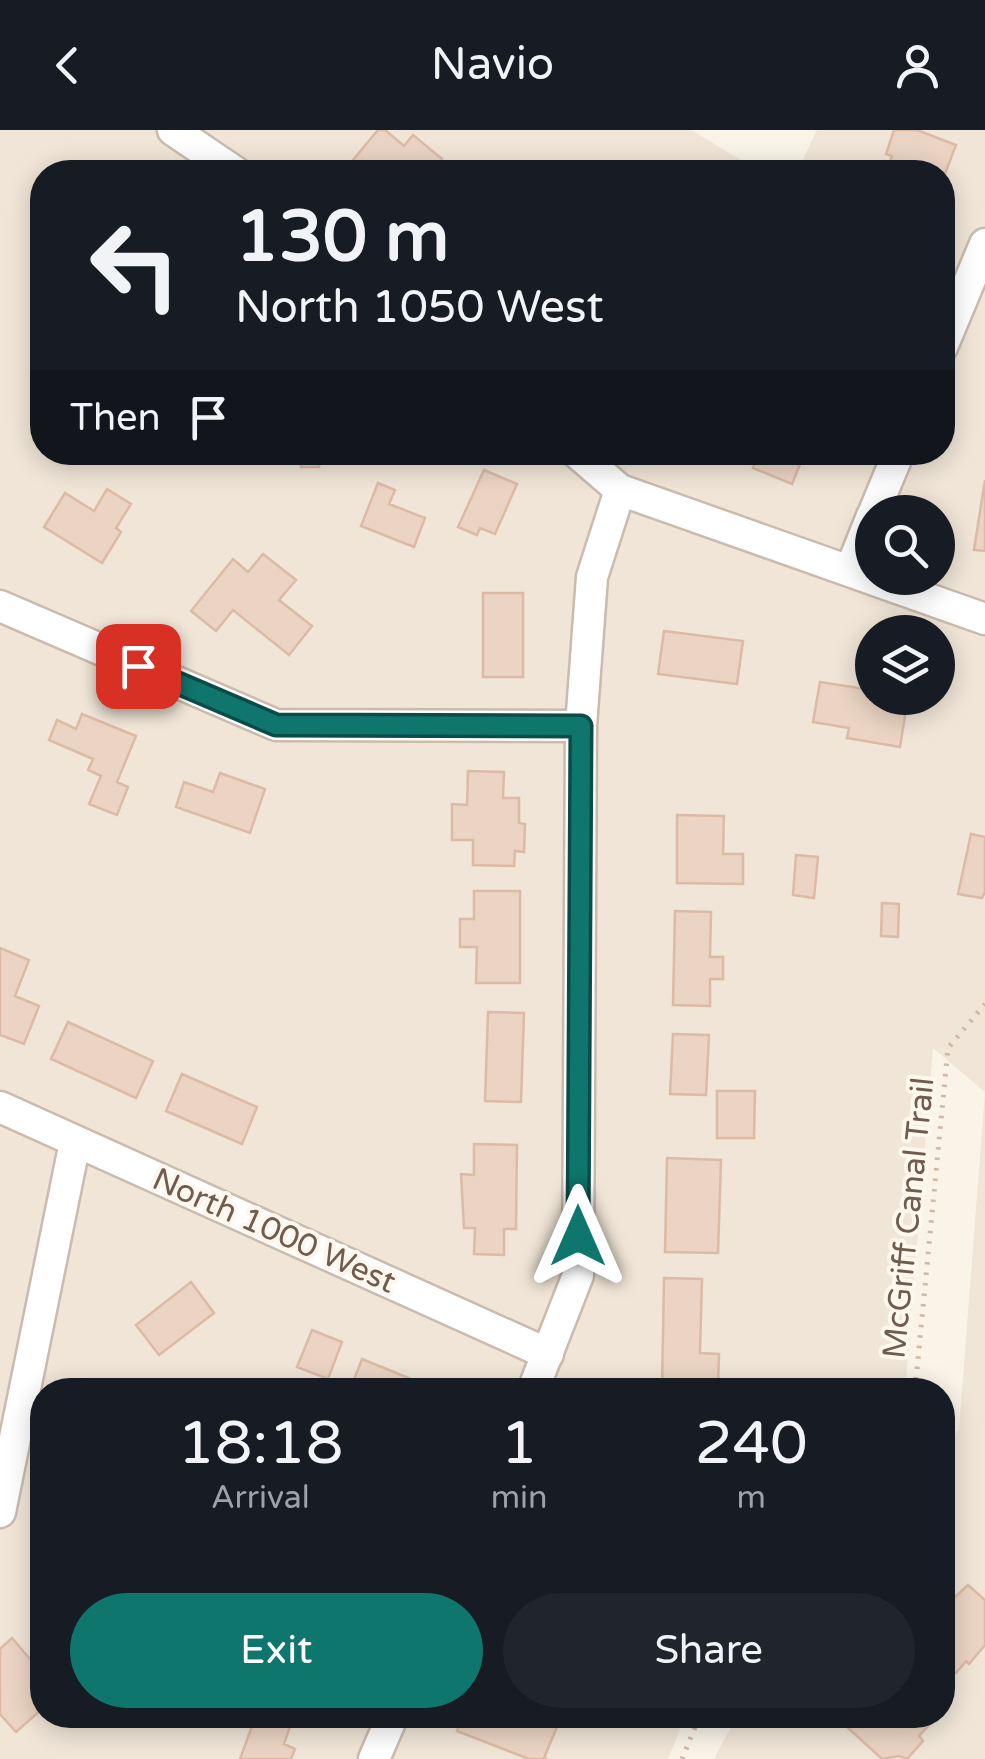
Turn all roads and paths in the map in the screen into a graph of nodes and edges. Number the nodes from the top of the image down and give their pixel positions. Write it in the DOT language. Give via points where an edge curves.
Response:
graph roads {
  1 [pos="173,130"];
  2 [pos="217,160"];
  3 [pos="985,244"];
  4 [pos="955,316"];
  5 [pos="591,465"];
  6 [pos="894,465"];
  7 [pos="620,490"];
  8 [pos="881,495"];
  9 [pos="855,559"];
  10 [pos="850,571"];
  11 [pos="0,606"];
  12 [pos="985,619"];
  13 [pos="581,726"];
  14 [pos="985,1004"];
  15 [pos="0,1106"];
  16 [pos="76,1142"];
  17 [pos="548,1354"];
  18 [pos="538,1378"];
  19 [pos="916,1378"];
  20 [pos="0,1512"];
  21 [pos="387,1728"];
  22 [pos="695,1728"];
  23 [pos="374,1759"];
  24 [pos="682,1759"];
  1 -- 2 [label="street"];
  3 -- 4 [label="street"];
  5 -- 7 [label="street"];
  6 -- 8 [label="street"];
  7 -- 10 [label="street"];
  7 -- 13 [label="street" via="592,577"];
  9 -- 10 [label="street"];
  10 -- 12 [label="street"];
  11 -- 13 [label="street" via="276,725"];
  13 -- 17 [label="street" via="578,1275"];
  14 -- 19 [label="path, McGriff Canal Trail" via="948,1048"];
  15 -- 16 [label="street, North 1000 West"];
  16 -- 17 [label="street, North 1000 West"];
  16 -- 20 [label="street"];
  17 -- 18 [label="street"];
  21 -- 23 [label="street"];
  22 -- 24 [label="path"];
}
